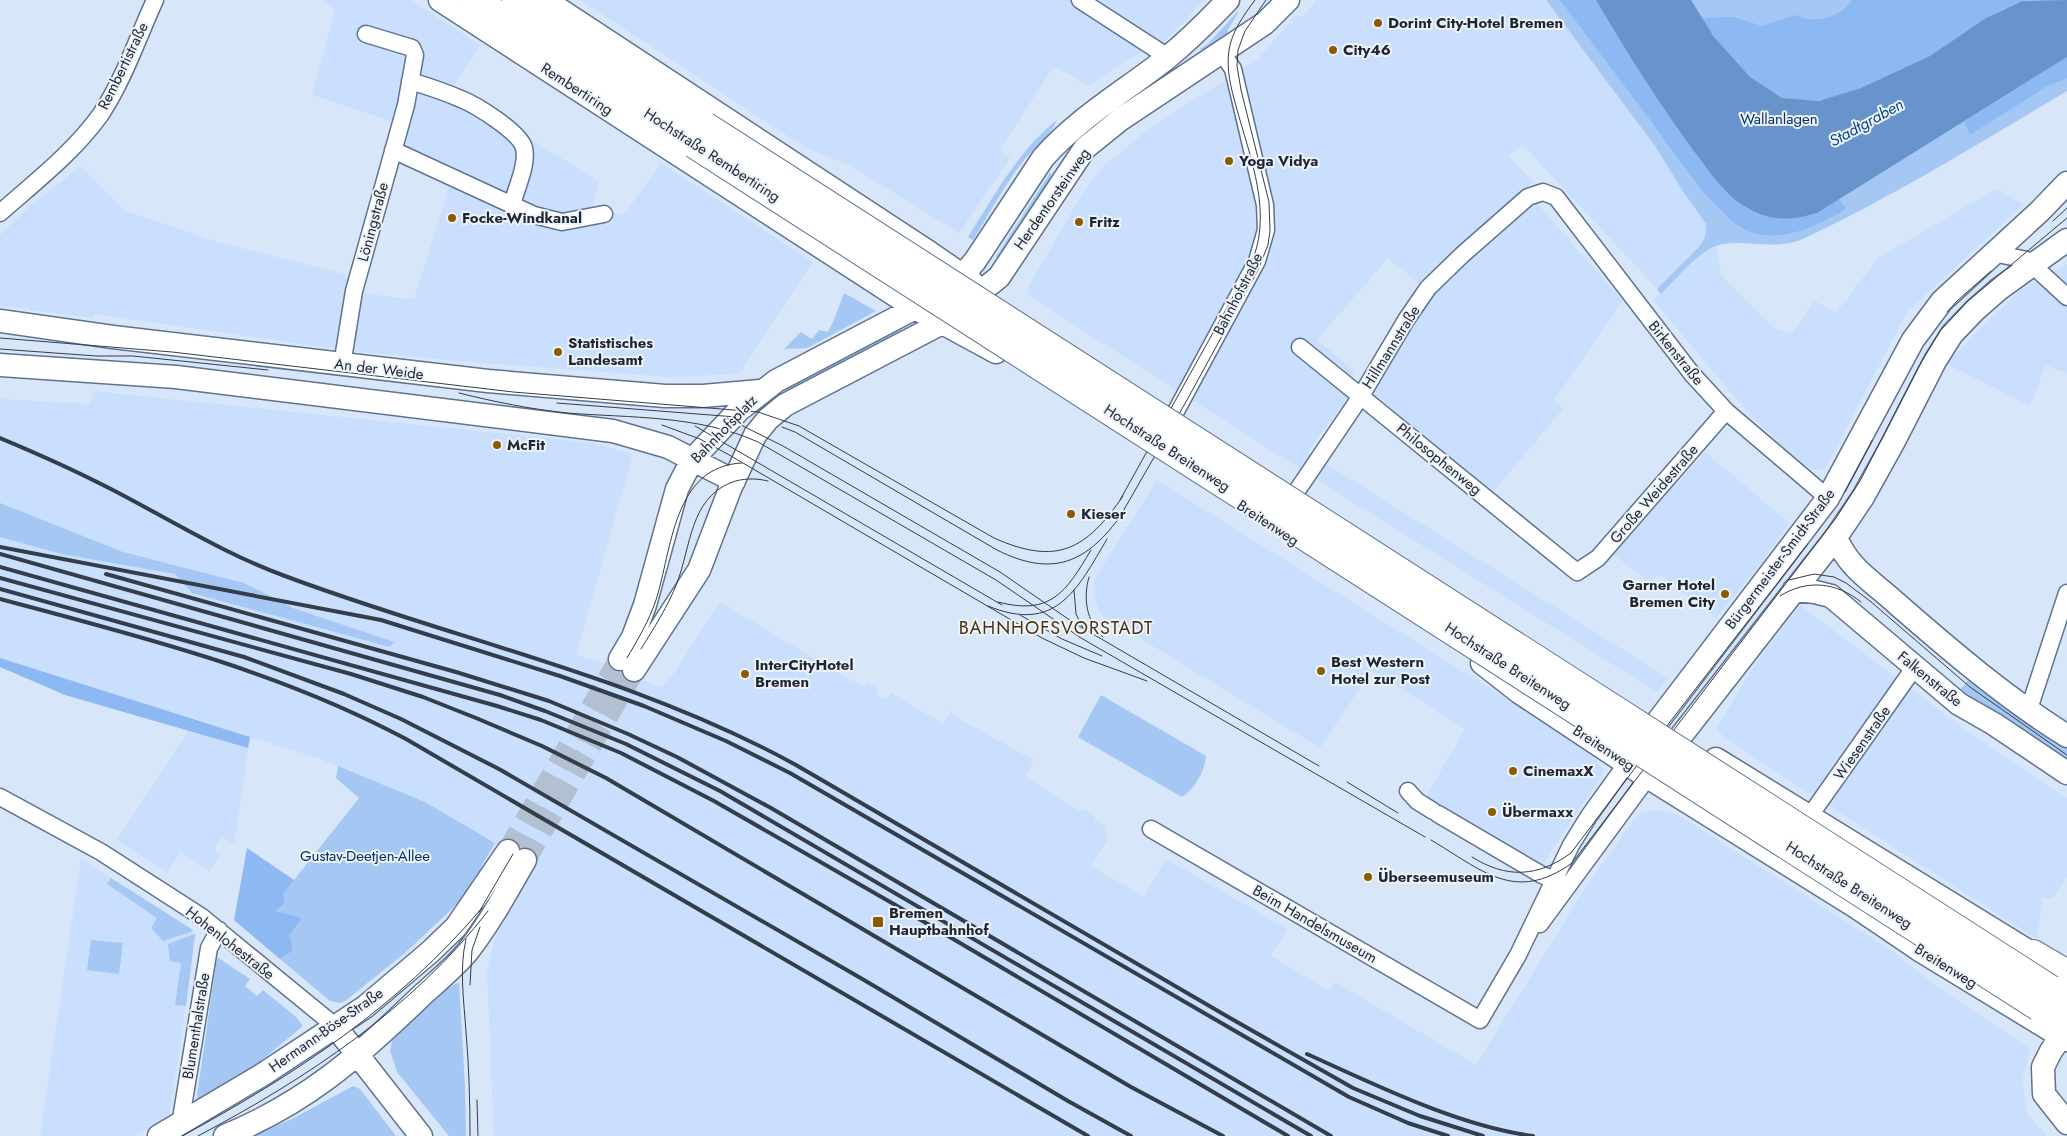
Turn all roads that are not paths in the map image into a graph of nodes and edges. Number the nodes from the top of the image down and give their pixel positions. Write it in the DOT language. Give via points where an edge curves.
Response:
graph roads {
  1 [pos="156,0"];
  2 [pos="440,0"];
  3 [pos="475,0"];
  4 [pos="516,0"];
  5 [pos="545,0"];
  6 [pos="1080,0"];
  7 [pos="1228,0"];
  8 [pos="1288,0"];
  9 [pos="366,34"];
  10 [pos="1222,53"];
  11 [pos="1168,57"];
  12 [pos="410,81"];
  13 [pos="700,135"];
  14 [pos="393,150"];
  15 [pos="1043,158"];
  16 [pos="1067,173"];
  17 [pos="2067,183"];
  18 [pos="1543,192"];
  19 [pos="512,204"];
  20 [pos="0,213"];
  21 [pos="604,214"];
  22 [pos="2067,240"];
  23 [pos="1993,253"];
  24 [pos="2034,266"];
  25 [pos="2067,297"];
  26 [pos="960,298"];
  27 [pos="915,308"];
  28 [pos="0,321"];
  29 [pos="1300,347"];
  30 [pos="342,365"];
  31 [pos="0,366"];
  32 [pos="760,391"];
  33 [pos="1361,396"];
  34 [pos="1726,411"];
  35 [pos="1175,413"];
  36 [pos="692,460"];
  37 [pos="734,481"];
  38 [pos="1296,492"];
  39 [pos="1828,498"];
  40 [pos="1259,518"];
  41 [pos="1836,537"];
  42 [pos="1577,572"];
  43 [pos="1794,590"];
  44 [pos="2067,593"];
  45 [pos="1509,627"];
  46 [pos="1488,666"];
  47 [pos="1914,668"];
  48 [pos="2028,712"];
  49 [pos="1657,722"];
  50 [pos="2067,736"];
  51 [pos="1682,737"];
  52 [pos="1627,763"];
  53 [pos="2067,773"];
  54 [pos="1648,777"];
  55 [pos="1408,791"];
  56 [pos="0,797"];
  57 [pos="1808,817"];
  58 [pos="1151,829"];
  59 [pos="1552,881"];
  60 [pos="1568,886"];
  61 [pos="219,930"];
  62 [pos="2033,954"];
  63 [pos="1518,955"];
  64 [pos="2056,992"];
  65 [pos="1480,1020"];
  66 [pos="335,1026"];
  67 [pos="2065,1034"];
  68 [pos="359,1055"];
  69 [pos="2067,1122"];
  70 [pos="180,1125"];
  71 [pos="159,1136"];
  72 [pos="225,1136"];
  73 [pos="421,1136"];
  1 -- 20 [label="street, Rembertistraße" via="101,114 78,142"];
  2 -- 27 [label="main road, Rembertiring"];
  3 -- 13 [label="highway, Hochstraße Rembertiring"];
  4 -- 13 [label="highway, Hochstraße Rembertiring"];
  5 -- 26 [label="main road"];
  6 -- 11 [label="street"];
  7 -- 11 [label="main road, Herdentorsteinweg"];
  8 -- 10 [label="main road, Herdentorsteinweg" via="1265,23"];
  9 -- 12 [label="street, Löningstraße" via="412,48"];
  10 -- 16 [label="main road, Herdentorsteinweg" via="1084,148"];
  10 -- 35 [label="street, Bahnhofstraße" via="1233,69 1266,205 1266,230 1257,261"];
  11 -- 15 [label="main road, Herdentorsteinweg" via="1070,130"];
  12 -- 14 [label="street, Löningstraße"];
  12 -- 19 [label="street" via="463,99 517,136 524,147 524,161"];
  13 -- 26 [label="highway, Hochstraße Rembertiring, bridge"];
  14 -- 19 [label="street"];
  14 -- 30 [label="street, Löningstraße" via="354,291"];
  15 -- 16 [label="main road"];
  15 -- 26 [label="main road, Herdentorsteinweg" via="979,255"];
  16 -- 26 [label="main road, Herdentorsteinweg" via="999,277"];
  17 -- 23 [label="main road, Bürgermeister-Smidt-Straße"];
  18 -- 33 [label="street, Hillmannstraße" via="1528,197 1428,288"];
  18 -- 34 [label="street, Birkenstraße" via="1556,197 1692,374"];
  19 -- 21 [label="street" via="534,215 562,222"];
  22 -- 24 [label="main road, Bürgermeister-Smidt-Straße"];
  23 -- 24 [label="street" via="2017,256"];
  23 -- 39 [label="main road, Bürgermeister-Smidt-Straße" via="1942,300 1913,340"];
  24 -- 25 [label="street"];
  24 -- 41 [label="main road, Bürgermeister-Smidt-Straße" via="1999,289 1952,334 1863,497"];
  26 -- 27 [label="main road, Rembertiring"];
  26 -- 27 [label="main road, Bahnhofsplatz"];
  26 -- 35 [label="main road" via="1012,311"];
  26 -- 37 [label="main road, Bahnhofsplatz" via="768,419 754,435"];
  26 -- 40 [label="main road, Breitenweg" via="990,348"];
  26 -- 64 [label="highway, Hochstraße Breitenweg, bridge"];
  27 -- 32 [label="main road, Bahnhofsplatz"];
  28 -- 30 [label="main road, An der Weide"];
  29 -- 33 [label="street, Philosophenweg"];
  30 -- 32 [label="main road, An der Weide" via="664,396"];
  31 -- 36 [label="main road, An der Weide" via="176,377 613,431 653,441"];
  32 -- 36 [label="main road, Bahnhofsplatz"];
  33 -- 38 [label="street, Hillmannstraße"];
  33 -- 42 [label="street, Philosophenweg"];
  34 -- 39 [label="street, Birkenstraße"];
  34 -- 42 [label="street, Große Weidestraße" via="1598,558"];
  35 -- 38 [label="main road"];
  36 -- 37 [label="main road, An der Weide"];
  36 -- 37 [label="main road, Bahnhofsplatz" via="677,489 627,664 699,570"];
  38 -- 40 [label="street, Hillmannstraße" via="1285,509 1273,516"];
  38 -- 45 [label="main road"];
  39 -- 49 [label="main road, Bürgermeister-Smidt-Straße"];
  40 -- 46 [label="main road, Breitenweg"];
  41 -- 43 [label="main road, Bürgermeister-Smidt-Straße"];
  41 -- 48 [label="main road" via="1844,556 1860,572 1934,637"];
  43 -- 47 [label="main road, Falkenstraße" via="1831,596"];
  43 -- 51 [label="main road, Bürgermeister-Smidt-Straße"];
  44 -- 48 [label="street"];
  45 -- 46 [label="main road" via="1488,636 1482,646 1482,655"];
  45 -- 49 [label="main road"];
  46 -- 52 [label="main road, Breitenweg" via="1519,692"];
  47 -- 53 [label="main road, Falkenstraße" via="1959,704"];
  47 -- 57 [label="street, Wiesenstraße"];
  48 -- 50 [label="main road"];
  49 -- 51 [label="main road"];
  49 -- 52 [label="main road, Bürgermeister-Smidt-Straße"];
  51 -- 54 [label="main road, Bürgermeister-Smidt-Straße"];
  51 -- 57 [label="main road"];
  52 -- 54 [label="main road, Breitenweg"];
  52 -- 59 [label="street, Bürgermeister-Smidt-Straße" via="1580,830"];
  54 -- 60 [label="street, Bürgermeister-Smidt-Straße"];
  54 -- 67 [label="main road, Breitenweg" via="1918,949"];
  55 -- 59 [label="street" via="1417,801"];
  56 -- 61 [label="street, Hohenlohestraße" via="101,852"];
  57 -- 62 [label="main road"];
  58 -- 65 [label="street, Beim Handelsmuseum"];
  59 -- 60 [label="street"];
  59 -- 63 [label="street, Bürgermeister-Smidt-Straße"];
  60 -- 63 [label="street, Bürgermeister-Smidt-Straße"];
  61 -- 66 [label="street, Hohenlohestraße"];
  61 -- 70 [label="street, Blumenthalstraße" via="209,948"];
  62 -- 64 [label="highway"];
  63 -- 65 [label="street, Bürgermeister-Smidt-Straße"];
  64 -- 67 [label="highway, Hochstraße Breitenweg"];
  66 -- 68 [label="main road, Hohenlohestraße"];
  66 -- 68 [label="main road, Hermann-Böse-Straße" via="365,1007 430,952 516,856 485,926 466,952"];
  66 -- 70 [label="main road, Hermann-Böse-Straße"];
  67 -- 69 [label="main road" via="2043,1067 2044,1094"];
  68 -- 72 [label="main road, Hermann-Böse-Straße" via="295,1101"];
  68 -- 73 [label="main road, Hohenlohestraße"];
  70 -- 71 [label="main road, Hermann-Böse-Straße"];
}
